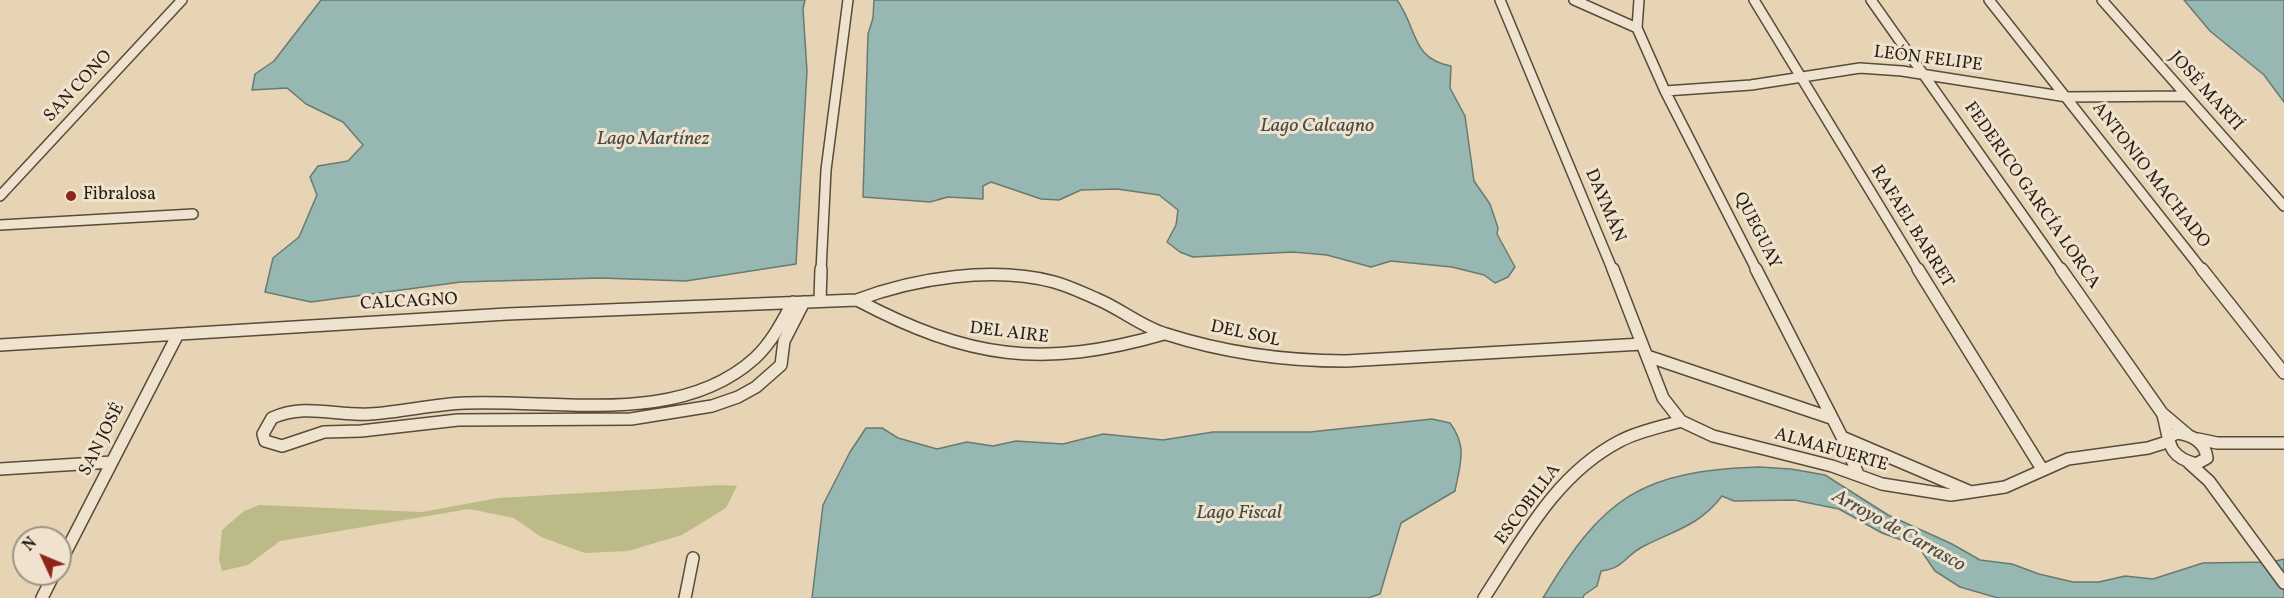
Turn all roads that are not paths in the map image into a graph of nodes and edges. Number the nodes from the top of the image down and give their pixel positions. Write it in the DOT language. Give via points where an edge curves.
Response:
graph roads {
  1 [pos="182,0"];
  2 [pos="848,0"];
  3 [pos="1500,0"];
  4 [pos="1574,0"];
  5 [pos="1639,0"];
  6 [pos="1754,0"];
  7 [pos="1871,0"];
  8 [pos="1989,0"];
  9 [pos="2102,0"];
  10 [pos="1637,28"];
  11 [pos="1924,75"];
  12 [pos="1799,77"];
  13 [pos="1665,91"];
  14 [pos="2186,96"];
  15 [pos="2067,97"];
  16 [pos="0,196"];
  17 [pos="2284,206"];
  18 [pos="193,214"];
  19 [pos="0,225"];
  20 [pos="857,300"];
  21 [pos="820,301"];
  22 [pos="799,302"];
  23 [pos="178,334"];
  24 [pos="1164,334"];
  25 [pos="1642,344"];
  26 [pos="0,345"];
  27 [pos="1647,356"];
  28 [pos="2284,373"];
  29 [pos="464,403"];
  30 [pos="634,404"];
  31 [pos="2162,413"];
  32 [pos="1831,418"];
  33 [pos="631,419"];
  34 [pos="458,420"];
  35 [pos="1681,421"];
  36 [pos="2191,436"];
  37 [pos="1842,437"];
  38 [pos="2167,440"];
  39 [pos="2284,442"];
  40 [pos="2217,443"];
  41 [pos="2148,448"];
  42 [pos="2206,458"];
  43 [pos="112,462"];
  44 [pos="2186,462"];
  45 [pos="0,469"];
  46 [pos="2042,469"];
  47 [pos="1858,474"];
  48 [pos="2209,481"];
  49 [pos="1975,493"];
  50 [pos="72,540"];
  51 [pos="693,558"];
  52 [pos="2284,583"];
  53 [pos="685,598"];
  54 [pos="1484,598"];
  1 -- 16 [label="street, SAN CONO"];
  2 -- 21 [label="street" via="826,170"];
  3 -- 25 [label="street, DAYMÁN"];
  4 -- 10 [label="street"];
  5 -- 10 [label="street, QUEGUAY"];
  6 -- 12 [label="street, RAFAEL BARRET"];
  7 -- 11 [label="street, FEDERICO GARCÍA LORCA"];
  8 -- 15 [label="street, ANTONIO MACHADO"];
  9 -- 14 [label="street, JOSÉ MARTÍ"];
  10 -- 13 [label="street, QUEGUAY"];
  11 -- 12 [label="street, LEÓN FELIPE" via="1860,68"];
  11 -- 15 [label="street, LEÓN FELIPE"];
  11 -- 31 [label="street, FEDERICO GARCÍA LORCA"];
  12 -- 13 [label="street, LEÓN FELIPE"];
  12 -- 46 [label="street, RAFAEL BARRET"];
  13 -- 32 [label="street, QUEGUAY"];
  14 -- 15 [label="street, LEÓN FELIPE"];
  14 -- 17 [label="street, JOSÉ MARTÍ"];
  15 -- 28 [label="street, ANTONIO MACHADO"];
  18 -- 19 [label="street"];
  20 -- 21 [label="street, CALCAGNO"];
  20 -- 24 [label="street, DEL AIRE" via="928,335 1018,356 1058,357 1092,352"];
  20 -- 24 [label="street, DEL SOL" via="894,286 929,279 1014,277 1054,282 1100,300"];
  21 -- 22 [label="street, CALCAGNO"];
  22 -- 23 [label="street, CALCAGNO" via="496,314"];
  22 -- 30 [label="street" via="754,359 731,375 707,388"];
  22 -- 33 [label="street" via="784,341 781,365 756,387 712,405"];
  23 -- 26 [label="street, CALCAGNO"];
  23 -- 43 [label="street, SAN JOSÉ"];
  24 -- 25 [label="street, DEL SOL" via="1256,356 1323,362"];
  25 -- 27 [label="street, DAYMÁN"];
  27 -- 32 [label="street, ALMAFUERTE"];
  27 -- 35 [label="street, DAYMÁN" via="1663,398"];
  29 -- 30 [label="street"];
  29 -- 34 [label="street"];
  29 -- 34 [label="street" via="369,414 300,409 272,418 263,434 265,441 282,446 324,432"];
  30 -- 33 [label="street"];
  31 -- 36 [label="street, FEDERICO GARCÍA LORCA"];
  31 -- 38 [label="street, FEDERICO GARCÍA LORCA"];
  32 -- 37 [label="street, QUEGUAY"];
  33 -- 34 [label="street"];
  35 -- 47 [label="street, ALMAFUERTE" via="1713,436"];
  35 -- 54 [label="street, ESCOBILLA" via="1627,438 1596,454 1560,489"];
  36 -- 38 [label="street, ALMAFUERTE" via="2177,433"];
  36 -- 40 [label="street"];
  36 -- 42 [label="street, FEDERICO GARCÍA LORCA" via="2203,445"];
  37 -- 47 [label="street, QUEGUAY"];
  37 -- 49 [label="street, ALMAFUERTE" via="1936,480"];
  38 -- 41 [label="street, ALMAFUERTE"];
  38 -- 44 [label="street" via="2172,453"];
  39 -- 40 [label="street"];
  40 -- 42 [label="street"];
  41 -- 44 [label="street, ALMAFUERTE"];
  41 -- 46 [label="street, ALMAFUERTE" via="2068,459"];
  42 -- 44 [label="street"];
  42 -- 48 [label="street"];
  43 -- 45 [label="street"];
  43 -- 50 [label="street, SAN JOSÉ"];
  44 -- 48 [label="street"];
  46 -- 49 [label="street, ALMAFUERTE" via="2005,487"];
  47 -- 49 [label="street, ALMAFUERTE" via="1900,489 1951,495"];
  48 -- 52 [label="street"];
  51 -- 53 [label="street"];
}
